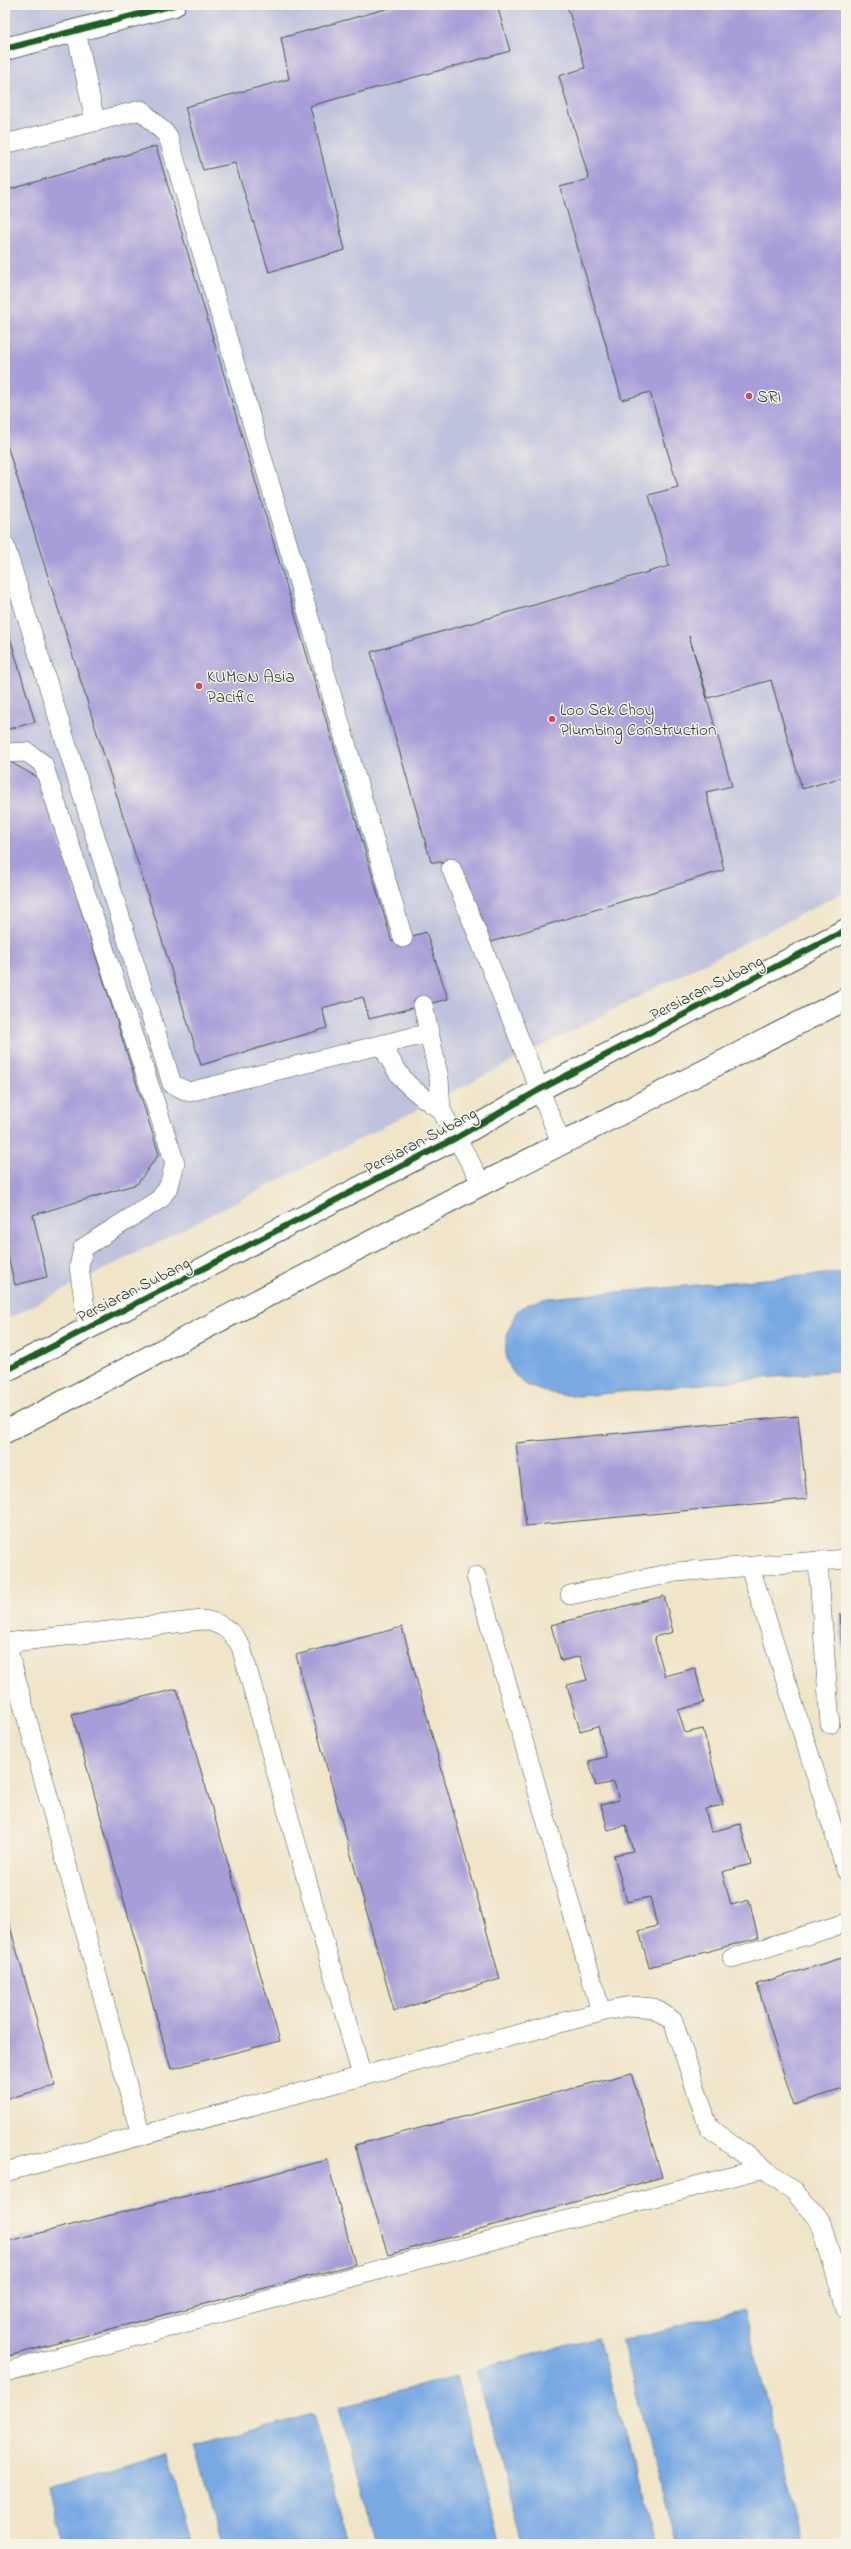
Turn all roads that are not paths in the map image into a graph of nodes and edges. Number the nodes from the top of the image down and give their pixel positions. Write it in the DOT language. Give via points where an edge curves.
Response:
graph roads {
  1 [pos="174,5"];
  2 [pos="118,12"];
  3 [pos="76,31"];
  4 [pos="5,49"];
  5 [pos="96,121"];
  6 [pos="5,144"];
  7 [pos="5,546"];
  8 [pos="5,752"];
  9 [pos="451,868"];
  10 [pos="846,930"];
  11 [pos="403,938"];
  12 [pos="846,999"];
  13 [pos="423,1005"];
  14 [pos="429,1033"];
  15 [pos="382,1045"];
  16 [pos="539,1090"];
  17 [pos="441,1110"];
  18 [pos="456,1138"];
  19 [pos="561,1144"];
  20 [pos="482,1184"];
  21 [pos="88,1328"];
  22 [pos="5,1371"];
  23 [pos="5,1432"];
  24 [pos="846,1559"];
  25 [pos="818,1562"];
  26 [pos="750,1567"];
  27 [pos="476,1576"];
  28 [pos="570,1595"];
  29 [pos="5,1643"];
  30 [pos="830,1724"];
  31 [pos="846,1870"];
  32 [pos="846,1923"];
  33 [pos="732,1958"];
  34 [pos="601,2012"];
  35 [pos="362,2076"];
  36 [pos="141,2136"];
  37 [pos="764,2168"];
  38 [pos="5,2172"];
  39 [pos="846,2309"];
  40 [pos="5,2372"];
  1 -- 2 [label="street"];
  2 -- 3 [label="street"];
  3 -- 4 [label="street"];
  3 -- 5 [label="lane"];
  5 -- 6 [label="lane"];
  5 -- 11 [label="lane" via="141,110 168,136"];
  7 -- 15 [label="lane" via="172,1084 189,1092"];
  8 -- 21 [label="lane" via="27,752 43,764 175,1163 169,1186 160,1199 83,1248 80,1267"];
  9 -- 16 [label="lane"];
  10 -- 16 [label="street, Persiaran Subang"];
  12 -- 19 [label="street"];
  13 -- 14 [label="lane"];
  14 -- 15 [label="lane"];
  14 -- 17 [label="lane" via="439,1078"];
  15 -- 17 [label="lane" via="399,1076 411,1090"];
  16 -- 18 [label="street, Persiaran Subang"];
  16 -- 19 [label="lane"];
  17 -- 18 [label="lane"];
  18 -- 20 [label="lane"];
  18 -- 21 [label="street, Persiaran Subang"];
  19 -- 20 [label="street"];
  20 -- 23 [label="street"];
  21 -- 22 [label="street, Persiaran Subang"];
  24 -- 25 [label="lane"];
  25 -- 26 [label="lane"];
  25 -- 30 [label="lane"];
  26 -- 28 [label="lane" via="676,1572"];
  26 -- 31 [label="lane"];
  27 -- 34 [label="lane"];
  29 -- 35 [label="lane" via="202,1620 214,1621 236,1636"];
  29 -- 36 [label="lane"];
  32 -- 33 [label="lane"];
  34 -- 35 [label="lane"];
  34 -- 37 [label="lane" via="630,2006 654,2008 673,2021 710,2128"];
  35 -- 36 [label="lane"];
  36 -- 38 [label="lane"];
  37 -- 39 [label="lane" via="794,2191 821,2223"];
  37 -- 40 [label="lane"];
}
